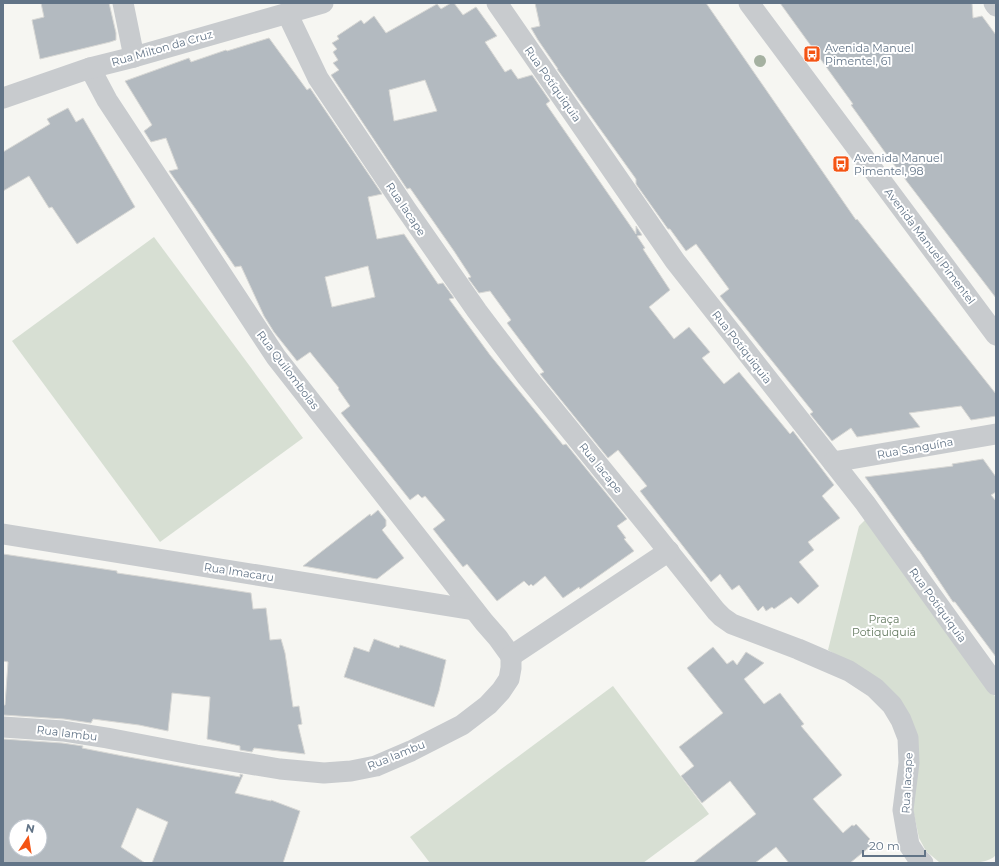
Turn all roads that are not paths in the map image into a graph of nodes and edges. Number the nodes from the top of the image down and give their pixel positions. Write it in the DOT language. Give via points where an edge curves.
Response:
graph roads {
  1 [pos="123,3"];
  2 [pos="497,3"];
  3 [pos="749,3"];
  4 [pos="994,3"];
  5 [pos="314,4"];
  6 [pos="996,6"];
  7 [pos="287,13"];
  8 [pos="134,57"];
  9 [pos="90,68"];
  10 [pos="3,98"];
  11 [pos="996,335"];
  12 [pos="996,434"];
  13 [pos="833,462"];
  14 [pos="3,534"];
  15 [pos="669,551"];
  16 [pos="474,610"];
  17 [pos="510,656"];
  18 [pos="996,686"];
  19 [pos="3,727"];
  20 [pos="924,863"];
  1 -- 8 [label="street"];
  2 -- 13 [label="street, Rua Potíquiquia" via="675,261"];
  3 -- 11 [label="street, Avenida Manuel Pimentel"];
  4 -- 6 [label="street"];
  5 -- 7 [label="street, Rua Milton da Cruz"];
  7 -- 8 [label="street, Rua Milton da Cruz"];
  7 -- 15 [label="street, Rua Iacape" via="318,78 472,305 527,377"];
  8 -- 9 [label="street, Rua Milton da Cruz"];
  9 -- 10 [label="street, Rua Milton da Cruz"];
  9 -- 16 [label="street, Rua Quilombolas" via="107,100 276,357"];
  12 -- 13 [label="street, Rua Sanguína"];
  13 -- 18 [label="street, Rua Potíquiquia"];
  14 -- 16 [label="street, Rua Imacaru"];
  15 -- 17 [label="street"];
  15 -- 20 [label="street, Rua Iacape" via="716,611 732,624 849,671 876,688 892,705 908,738 909,763 903,810 909,845 916,857"];
  16 -- 17 [label="street, Rua Quilombolas"];
  17 -- 19 [label="street, Rua Iambu" via="509,679 501,691 488,705 462,725 376,766 351,771 324,773 280,769 63,731"];
}
